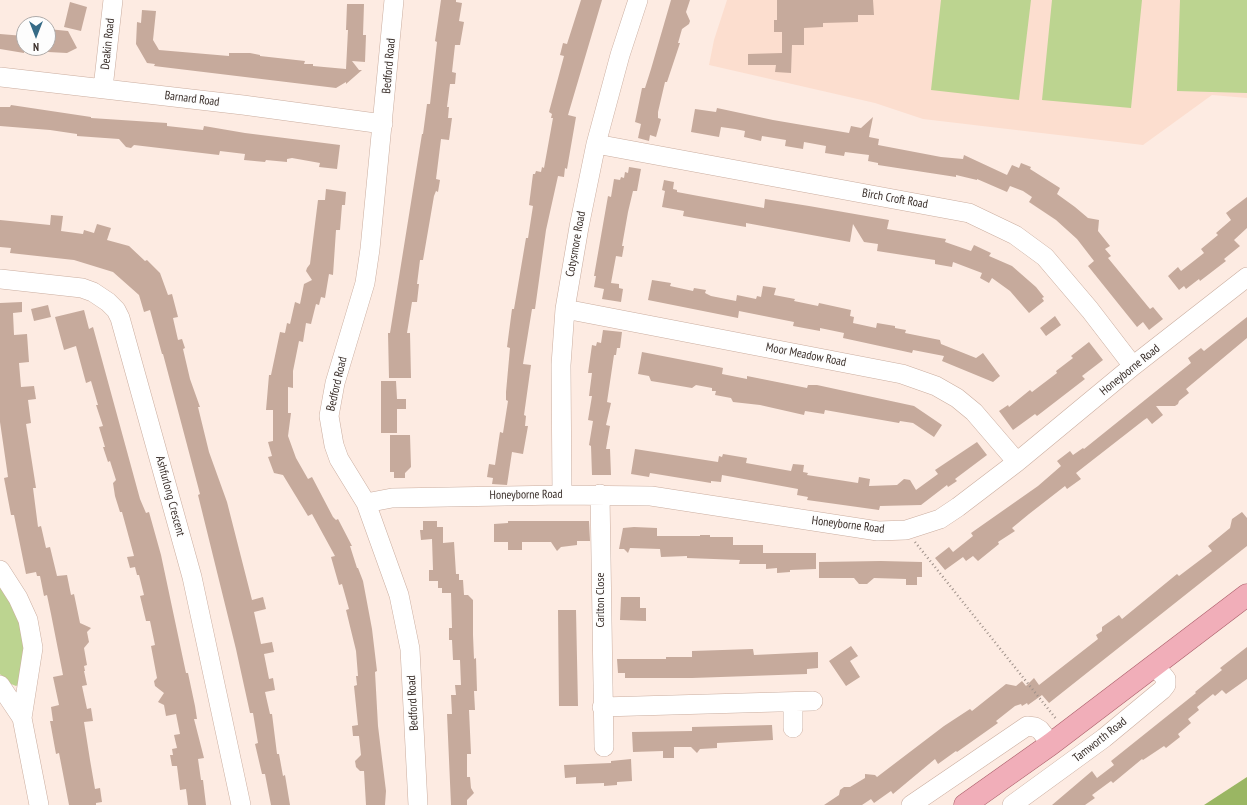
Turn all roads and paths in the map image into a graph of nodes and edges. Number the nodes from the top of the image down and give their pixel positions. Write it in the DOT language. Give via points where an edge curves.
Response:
graph roads {
  1 [pos="113,0"];
  2 [pos="394,0"];
  3 [pos="638,0"];
  4 [pos="0,77"];
  5 [pos="103,88"];
  6 [pos="383,124"];
  7 [pos="596,144"];
  8 [pos="1247,277"];
  9 [pos="0,279"];
  10 [pos="565,309"];
  11 [pos="1133,366"];
  12 [pos="1017,462"];
  13 [pos="600,494"];
  14 [pos="562,495"];
  15 [pos="366,503"];
  16 [pos="906,530"];
  17 [pos="0,570"];
  18 [pos="1247,595"];
  19 [pos="1155,666"];
  20 [pos="0,685"];
  21 [pos="813,701"];
  22 [pos="793,702"];
  23 [pos="602,706"];
  24 [pos="22,718"];
  25 [pos="1058,722"];
  26 [pos="793,728"];
  27 [pos="1051,744"];
  28 [pos="604,747"];
  29 [pos="39,805"];
  30 [pos="240,805"];
  31 [pos="418,805"];
  32 [pos="911,805"];
  33 [pos="965,805"];
  34 [pos="1012,805"];
  1 -- 5 [label="street, Deakin Road"];
  2 -- 6 [label="street, Bedford Road"];
  3 -- 7 [label="street, Cotysmore Road"];
  4 -- 5 [label="street, Barnard Road"];
  5 -- 6 [label="street, Barnard Road"];
  6 -- 15 [label="street, Bedford Road" via="365,283 329,409 331,432 337,452"];
  7 -- 10 [label="street, Cotysmore Road"];
  7 -- 11 [label="street, Birch Croft Road" via="969,213 1015,235 1045,257"];
  8 -- 11 [label="street, Honeyborne Road"];
  9 -- 30 [label="street, Ashfurlong Crescent" via="82,288 108,302 120,318 192,577"];
  10 -- 12 [label="street, Moor Meadow Road" via="902,374 936,386 957,398 974,412"];
  10 -- 14 [label="street, Cotysmore Road" via="561,365"];
  11 -- 12 [label="street, Honeyborne Road"];
  12 -- 16 [label="street, Honeyborne Road" via="940,519"];
  13 -- 14 [label="street, Honeyborne Road"];
  13 -- 16 [label="street, Honeyborne Road" via="651,496 878,531"];
  13 -- 23 [label="street, Carlton Close"];
  14 -- 15 [label="street, Honeyborne Road" via="392,498"];
  15 -- 31 [label="street, Bedford Road" via="399,595 410,649"];
  16 -- 25 [label="path"];
  17 -- 24 [label="street" via="18,598 28,620 33,648"];
  18 -- 19 [label="main road"];
  19 -- 27 [label="main road"];
  19 -- 34 [label="street, Tamworth Road" via="1166,679 1166,685 1162,690 1104,738"];
  20 -- 24 [label="street"];
  21 -- 22 [label="street"];
  22 -- 23 [label="street"];
  22 -- 26 [label="street"];
  23 -- 28 [label="street, Carlton Close"];
  24 -- 29 [label="street"];
  27 -- 32 [label="street" via="1040,730 1027,726"];
  27 -- 33 [label="main road"];
}
